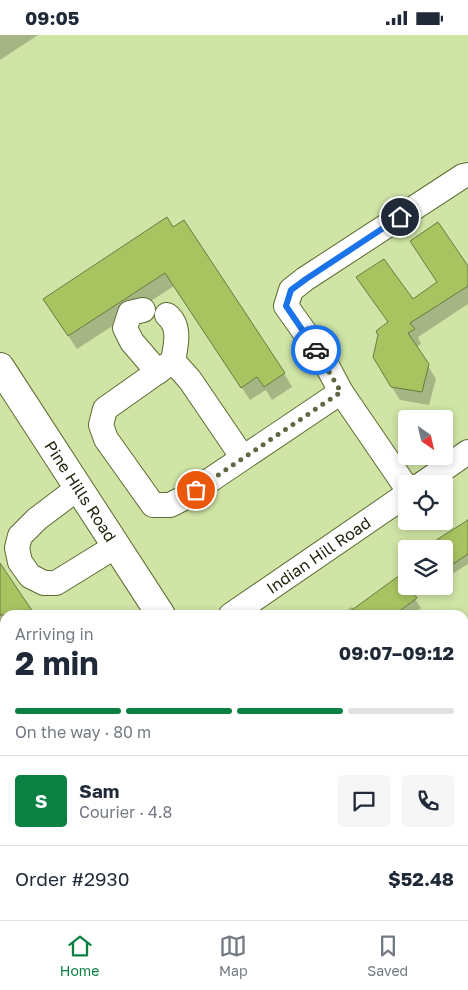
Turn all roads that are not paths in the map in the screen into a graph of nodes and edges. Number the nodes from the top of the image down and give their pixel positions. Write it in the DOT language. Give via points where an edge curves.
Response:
graph roads {
  1 [pos="468,175"];
  2 [pos="143,310"];
  3 [pos="167,315"];
  4 [pos="165,366"];
  5 [pos="2,374"];
  6 [pos="341,392"];
  7 [pos="468,452"];
  8 [pos="243,458"];
  9 [pos="398,475"];
  10 [pos="435,475"];
  11 [pos="78,488"];
  12 [pos="398,500"];
  13 [pos="116,546"];
  14 [pos="158,610"];
  15 [pos="238,610"];
  1 -- 6 [label="street" via="291,290 286,306 323,359"];
  2 -- 4 [label="street" via="130,313 125,328 132,342"];
  3 -- 4 [label="street" via="173,319 177,335"];
  4 -- 8 [label="street" via="190,380"];
  4 -- 8 [label="street" via="104,409 101,425 106,439 153,505 170,505 182,499"];
  5 -- 11 [label="main road, Pine Hills Road"];
  6 -- 8 [label="street"];
  6 -- 9 [label="street"];
  7 -- 10 [label="street"];
  11 -- 13 [label="main road, Pine Hills Road"];
  11 -- 13 [label="street" via="20,536 17,548 20,562 30,576 44,583 56,583"];
  12 -- 15 [label="street, Indian Hill Road"];
  13 -- 14 [label="main road, Pine Hills Road"];
}
